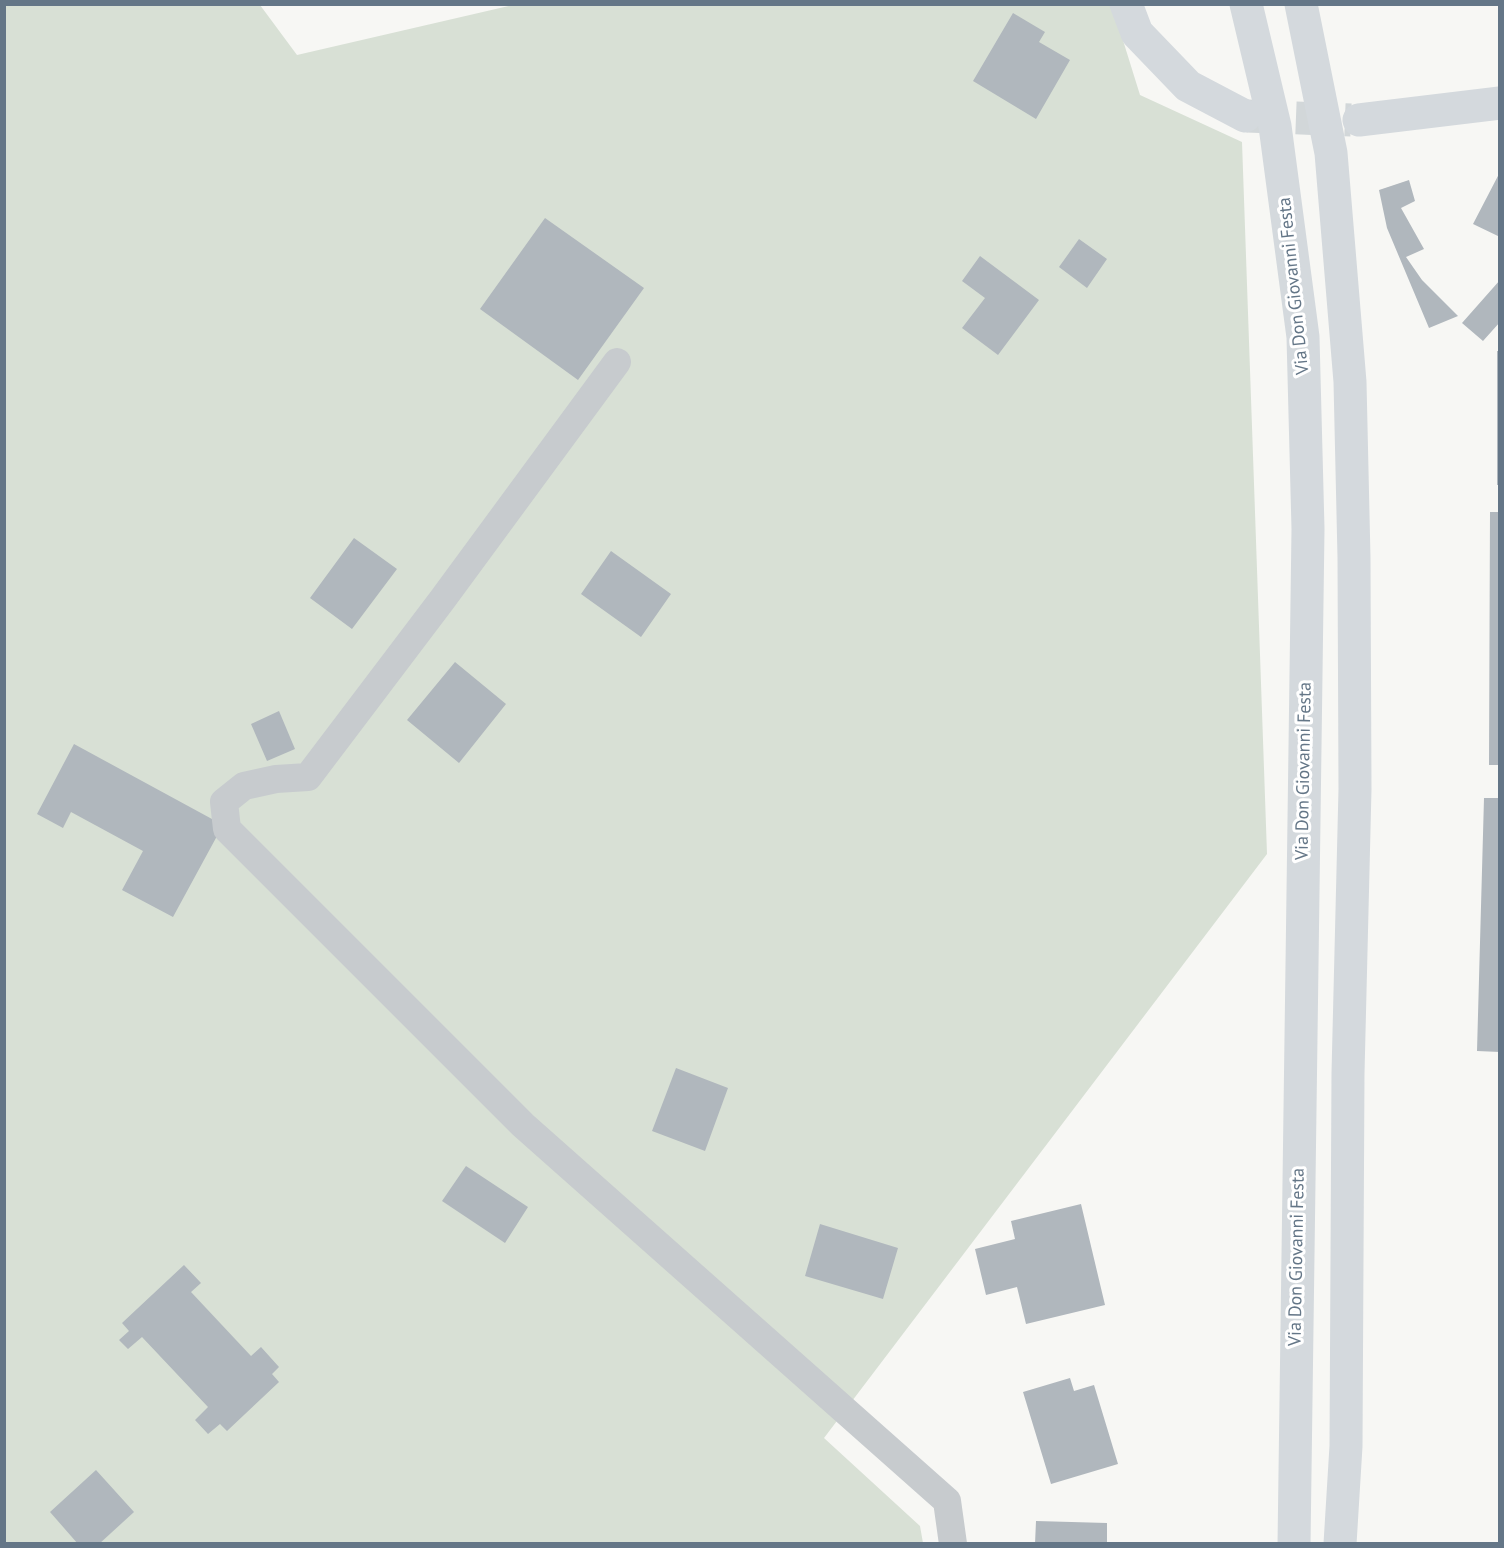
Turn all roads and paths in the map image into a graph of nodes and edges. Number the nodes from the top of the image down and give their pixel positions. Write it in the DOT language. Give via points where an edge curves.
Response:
graph roads {
  1 [pos="1126,4"];
  2 [pos="1246,4"];
  3 [pos="1300,4"];
  4 [pos="1500,104"];
  5 [pos="1245,116"];
  6 [pos="1359,120"];
  7 [pos="617,362"];
  8 [pos="953,1544"];
  9 [pos="1294,1544"];
  10 [pos="1340,1544"];
  1 -- 5 [label="main road" via="1137,33 1188,86"];
  2 -- 9 [label="main road, Via Don Giovanni Festa" via="1275,126 1303,337 1308,529"];
  3 -- 10 [label="main road" via="1331,153 1350,382 1355,789 1348,1073 1346,1446"];
  4 -- 6 [label="main road"];
  7 -- 8 [label="street" via="308,777 276,778 244,786 224,802 227,829 523,1125 947,1501"];
}
